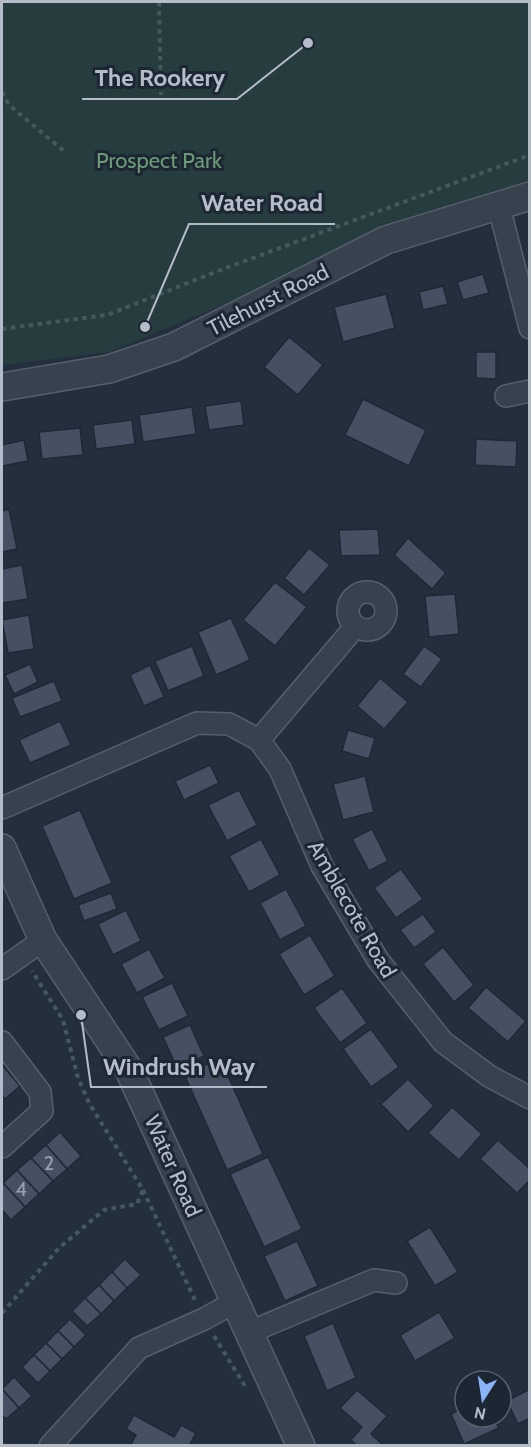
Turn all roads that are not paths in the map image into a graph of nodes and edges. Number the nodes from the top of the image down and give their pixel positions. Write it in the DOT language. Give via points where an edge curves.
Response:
graph roads {
  1 [pos="530,196"];
  2 [pos="499,207"];
  3 [pos="530,328"];
  4 [pos="2,387"];
  5 [pos="530,391"];
  6 [pos="506,396"];
  7 [pos="356,627"];
  8 [pos="259,740"];
  9 [pos="2,808"];
  10 [pos="2,848"];
  11 [pos="32,948"];
  12 [pos="2,969"];
  13 [pos="2,1042"];
  14 [pos="530,1098"];
  15 [pos="2,1147"];
  16 [pos="396,1283"];
  17 [pos="235,1302"];
  18 [pos="249,1332"];
  19 [pos="50,1446"];
  20 [pos="301,1446"];
  1 -- 2 [label="street, Tilehurst Road"];
  2 -- 3 [label="street"];
  2 -- 4 [label="street, Tilehurst Road" via="386,240 174,347 109,369"];
  5 -- 6 [label="street"];
  7 -- 8 [label="street"];
  8 -- 9 [label="street, Amblecote Road" via="229,724 196,723"];
  8 -- 14 [label="street, Amblecote Road" via="280,769 322,866 378,960 443,1042 489,1076"];
  10 -- 11 [label="street, Water Road"];
  11 -- 12 [label="street"];
  11 -- 17 [label="street, Water Road" via="129,1070"];
  13 -- 15 [label="street" via="40,1092 42,1111"];
  16 -- 18 [label="street" via="374,1280"];
  17 -- 18 [label="street, Water Road"];
  17 -- 19 [label="street" via="139,1348"];
  18 -- 20 [label="street, Water Road"];
}
